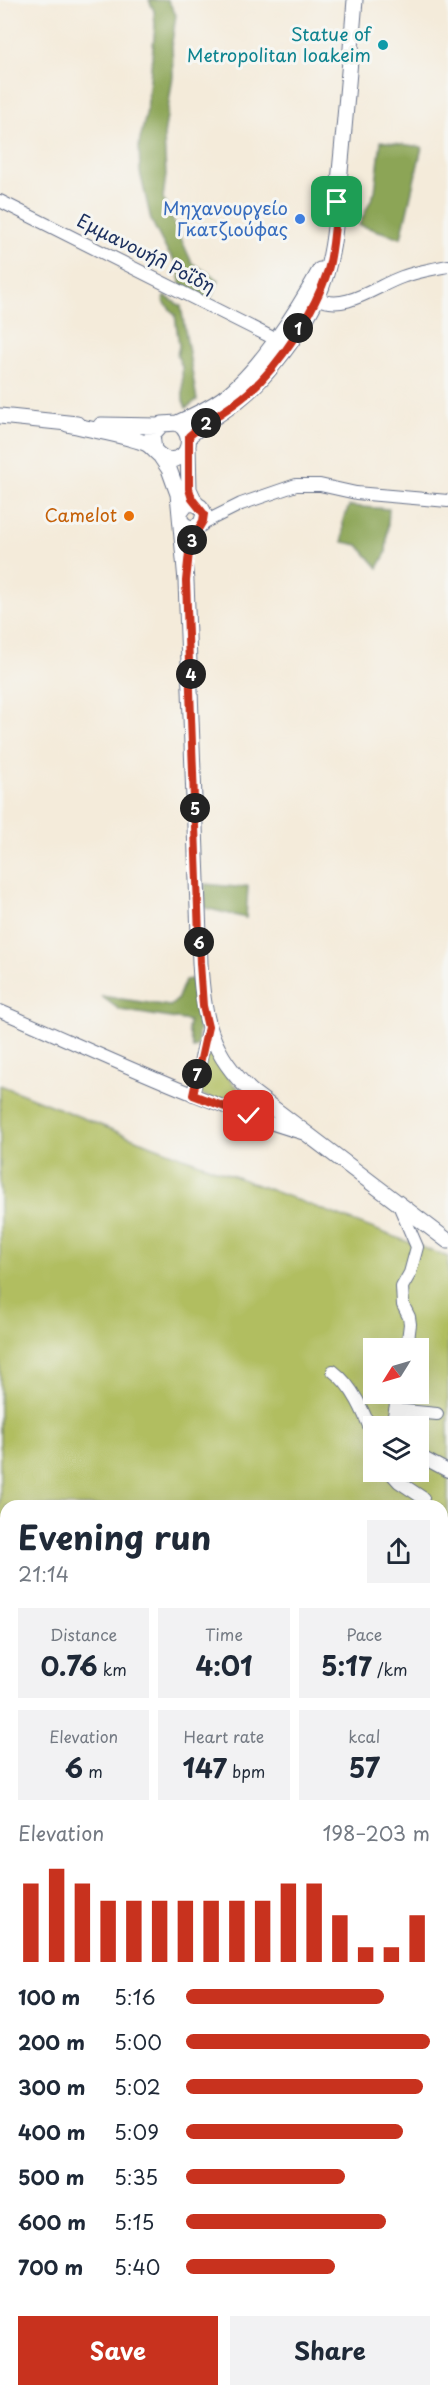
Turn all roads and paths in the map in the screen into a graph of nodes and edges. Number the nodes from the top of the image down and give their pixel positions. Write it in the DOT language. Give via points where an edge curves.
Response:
graph roads {
  1 [pos="355,0"];
  2 [pos="0,201"];
  3 [pos="333,240"];
  4 [pos="448,266"];
  5 [pos="317,298"];
  6 [pos="275,339"];
  7 [pos="0,416"];
  8 [pos="177,423"];
  9 [pos="68,424"];
  10 [pos="158,426"];
  11 [pos="188,442"];
  12 [pos="158,453"];
  13 [pos="448,501"];
  14 [pos="200,515"];
  15 [pos="181,517"];
  16 [pos="186,581"];
  17 [pos="0,1011"];
  18 [pos="208,1027"];
  19 [pos="193,1095"];
  20 [pos="308,1135"];
  21 [pos="397,1201"];
  22 [pos="448,1241"];
  23 [pos="408,1338"];
  24 [pos="333,1371"];
  25 [pos="396,1404"];
  26 [pos="395,1410"];
  27 [pos="437,1414"];
  28 [pos="364,1416"];
  29 [pos="394,1416"];
  30 [pos="429,1461"];
  31 [pos="448,1471"];
  32 [pos="399,1482"];
  33 [pos="423,1498"];
  1 -- 3 [label="main road"];
  2 -- 6 [label="street, Εμμανουήλ Ροΐδη"];
  3 -- 5 [label="main road"];
  3 -- 6 [label="main road" via="308,292"];
  4 -- 5 [label="street" via="402,277 341,303 326,303"];
  5 -- 11 [label="main road" via="260,381"];
  6 -- 8 [label="main road" via="236,388 209,408"];
  7 -- 9 [label="main road"];
  8 -- 10 [label="main road"];
  8 -- 11 [label="main road" via="186,429"];
  9 -- 10 [label="main road"];
  9 -- 12 [label="main road" via="130,438"];
  10 -- 12 [label="main road" via="152,435"];
  11 -- 12 [label="main road" via="177,458"];
  11 -- 14 [label="main road" via="189,489"];
  12 -- 15 [label="main road" via="176,488"];
  13 -- 14 [label="street" via="371,495 308,484 286,487"];
  14 -- 15 [label="main road" via="186,505"];
  14 -- 15 [label="main road" via="189,528"];
  14 -- 16 [label="main road" via="190,543"];
  15 -- 16 [label="main road"];
  16 -- 18 [label="main road" via="200,963"];
  17 -- 19 [label="street"];
  18 -- 19 [label="street"];
  18 -- 20 [label="main road" via="222,1059 238,1079"];
  19 -- 20 [label="street"];
  20 -- 21 [label="main road"];
  21 -- 22 [label="main road"];
  21 -- 23 [label="street" via="417,1247 402,1287 410,1324"];
  24 -- 28 [label="street" via="353,1394"];
  25 -- 26 [label="street"];
  26 -- 27 [label="street"];
  26 -- 29 [label="street"];
  30 -- 31 [label="street"];
  32 -- 33 [label="street"];
}
